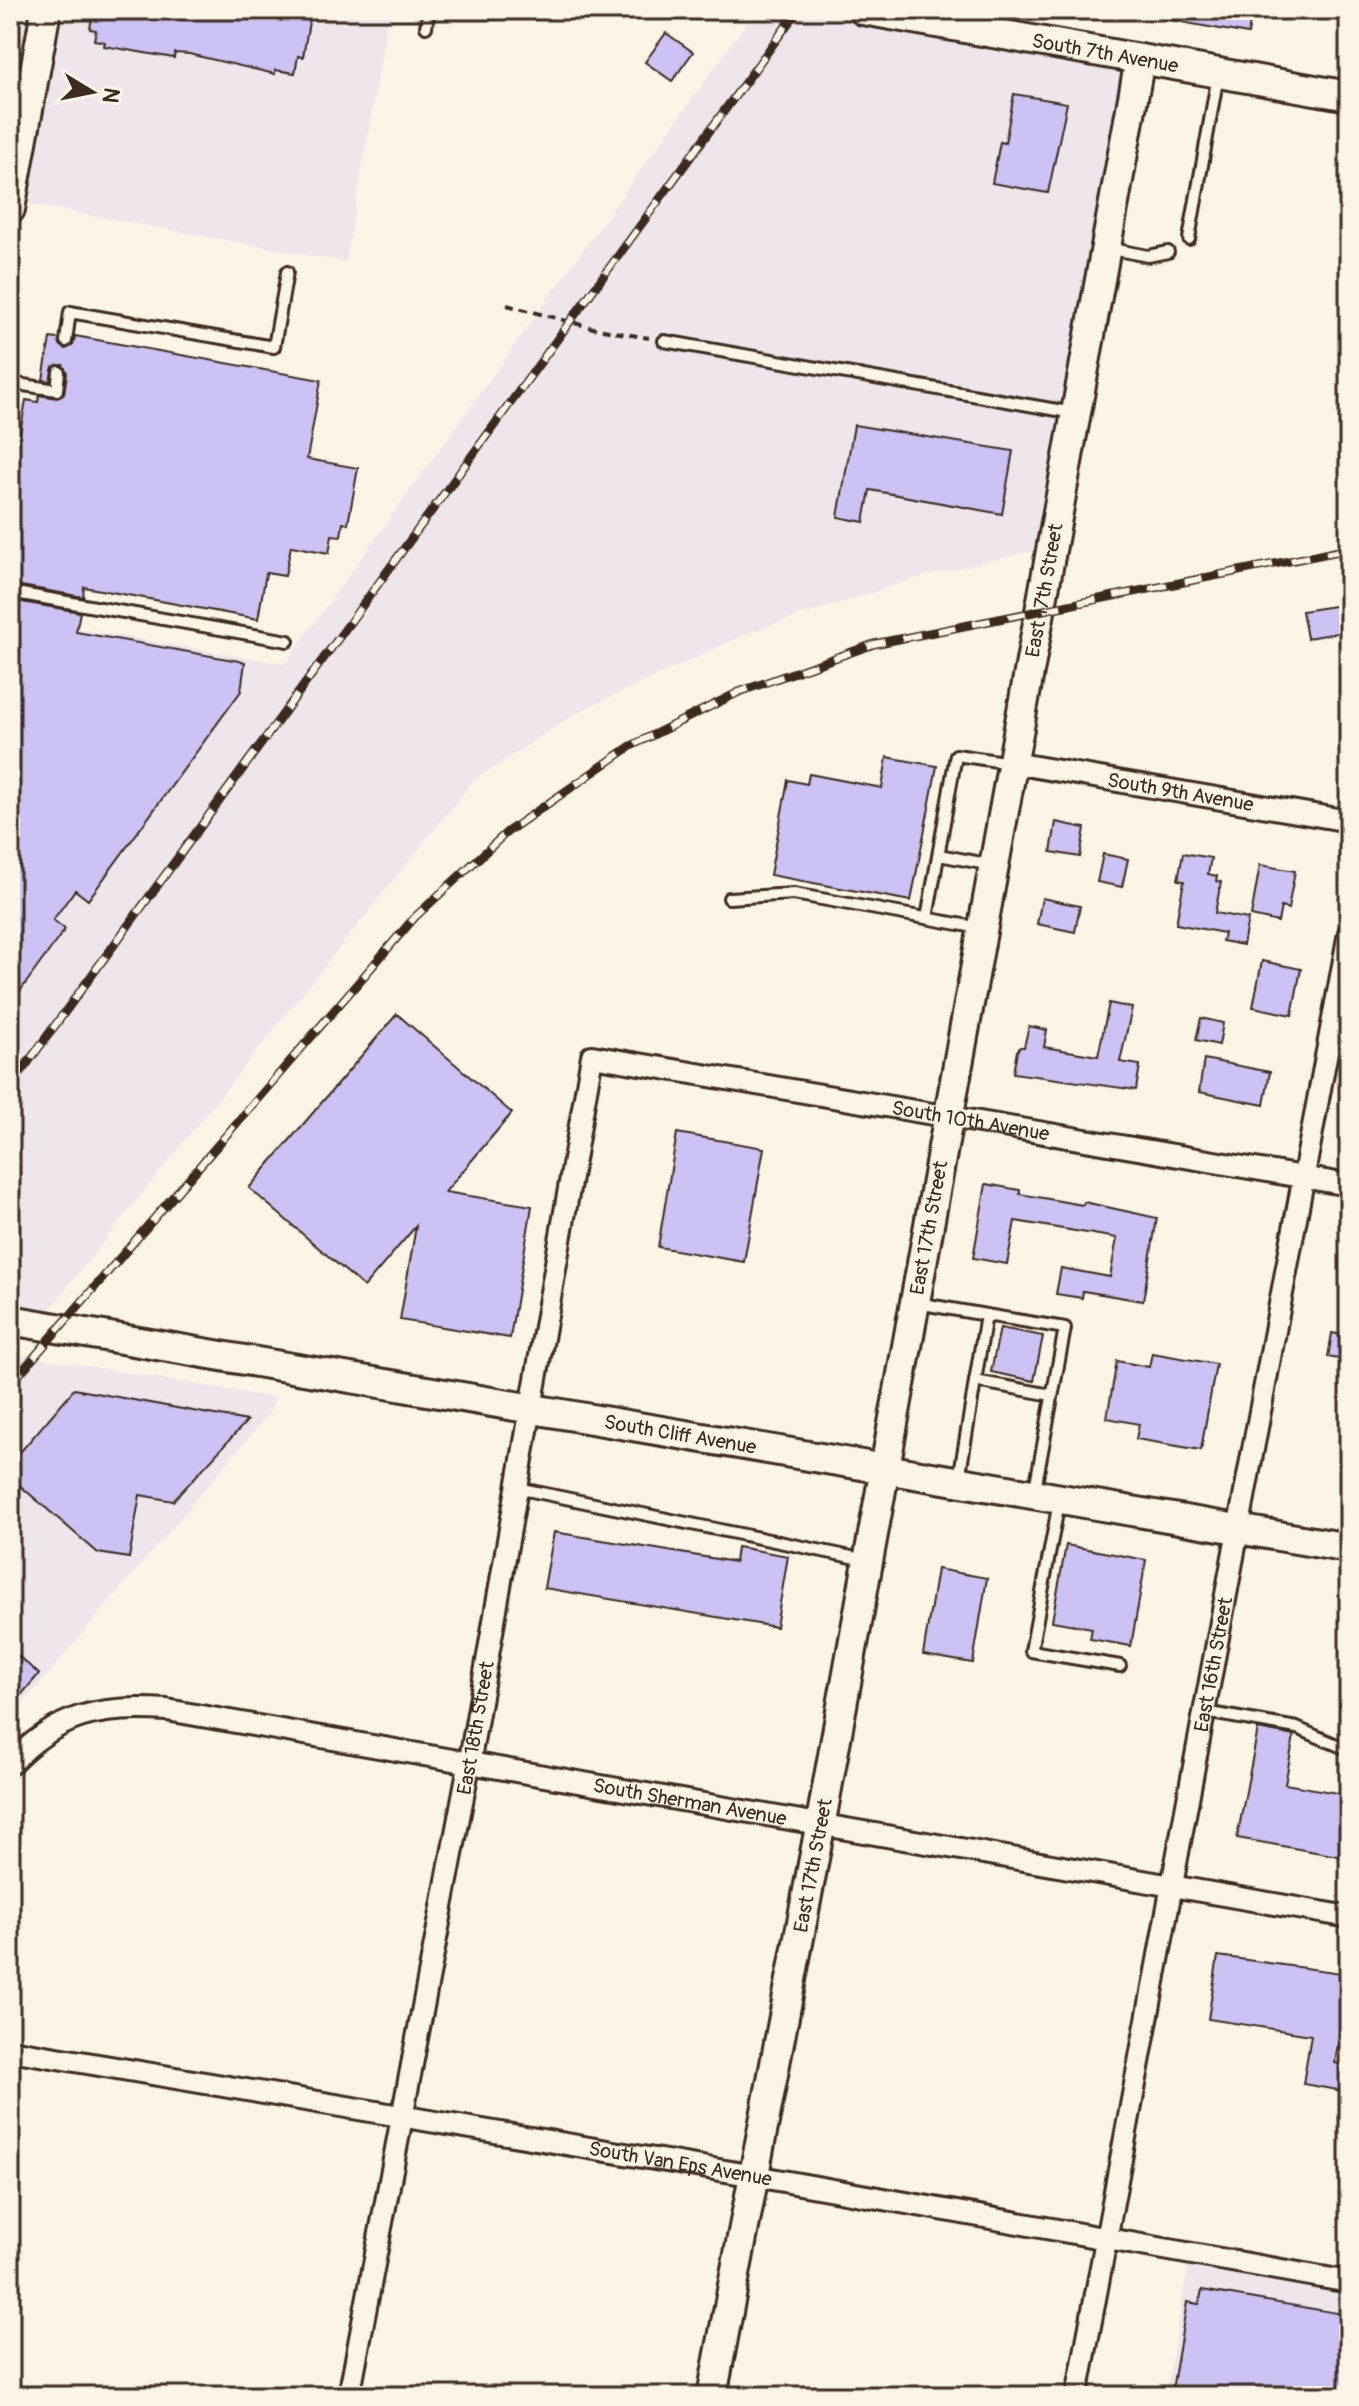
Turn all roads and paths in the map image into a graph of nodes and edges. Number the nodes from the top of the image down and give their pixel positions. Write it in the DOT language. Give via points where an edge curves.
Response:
graph roads {
  1 [pos="46,10"];
  2 [pos="429,10"];
  3 [pos="863,10"];
  4 [pos="426,27"];
  5 [pos="1140,59"];
  6 [pos="1219,73"];
  7 [pos="1349,96"];
  8 [pos="10,209"];
  9 [pos="1189,239"];
  10 [pos="1106,248"];
  11 [pos="1168,252"];
  12 [pos="287,272"];
  13 [pos="507,305"];
  14 [pos="66,341"];
  15 [pos="664,341"];
  16 [pos="59,372"];
  17 [pos="10,383"];
  18 [pos="1076,413"];
  19 [pos="10,592"];
  20 [pos="288,641"];
  21 [pos="1013,763"];
  22 [pos="1349,821"];
  23 [pos="939,855"];
  24 [pos="994,865"];
  25 [pos="729,898"];
  26 [pos="927,918"];
  27 [pos="982,929"];
  28 [pos="1349,933"];
  29 [pos="592,1056"];
  30 [pos="947,1118"];
  31 [pos="1305,1178"];
  32 [pos="1349,1185"];
  33 [pos="915,1303"];
  34 [pos="986,1315"];
  35 [pos="10,1320"];
  36 [pos="975,1381"];
  37 [pos="1052,1395"];
  38 [pos="531,1409"];
  39 [pos="885,1471"];
  40 [pos="958,1483"];
  41 [pos="517,1488"];
  42 [pos="1046,1498"];
  43 [pos="1238,1530"];
  44 [pos="1349,1548"];
  45 [pos="868,1561"];
  46 [pos="1120,1666"];
  47 [pos="1205,1712"];
  48 [pos="1349,1750"];
  49 [pos="10,1764"];
  50 [pos="469,1765"];
  51 [pos="820,1827"];
  52 [pos="1173,1888"];
  53 [pos="1349,1917"];
  54 [pos="10,2050"];
  55 [pos="401,2117"];
  56 [pos="755,2176"];
  57 [pos="1105,2240"];
  58 [pos="1349,2282"];
  59 [pos="349,2396"];
  60 [pos="712,2396"];
  61 [pos="1077,2396"];
  1 -- 8 [label="street"];
  2 -- 4 [label="lane"];
  3 -- 5 [label="street, South 7th Avenue"];
  5 -- 6 [label="street, South 7th Avenue"];
  5 -- 10 [label="street, East 17th Street"];
  6 -- 7 [label="street, South 7th Avenue"];
  6 -- 9 [label="lane"];
  10 -- 11 [label="lane" via="1148,256"];
  10 -- 18 [label="street, East 17th Street"];
  12 -- 14 [label="lane" via="274,347 70,312"];
  13 -- 15 [label="path"];
  15 -- 18 [label="lane"];
  16 -- 17 [label="lane" via="57,390"];
  18 -- 21 [label="street, East 17th Street"];
  19 -- 20 [label="lane"];
  21 -- 22 [label="street, South 9th Avenue"];
  21 -- 23 [label="lane" via="956,755"];
  21 -- 24 [label="street, East 17th Street"];
  23 -- 24 [label="lane"];
  23 -- 26 [label="lane"];
  24 -- 27 [label="street, East 17th Street"];
  25 -- 26 [label="lane" via="794,894"];
  26 -- 27 [label="lane"];
  27 -- 30 [label="street, East 17th Street"];
  28 -- 31 [label="street, East 16th Street"];
  29 -- 30 [label="street, South 10th Avenue"];
  29 -- 38 [label="street, East 18th Street"];
  30 -- 31 [label="street, South 10th Avenue"];
  30 -- 33 [label="street, East 17th Street"];
  31 -- 32 [label="street, South 10th Avenue"];
  31 -- 43 [label="street, East 16th Street"];
  33 -- 34 [label="lane"];
  33 -- 39 [label="street, East 17th Street"];
  34 -- 36 [label="lane"];
  34 -- 37 [label="lane" via="1065,1328"];
  35 -- 38 [label="street, South Cliff Avenue"];
  36 -- 37 [label="lane"];
  36 -- 40 [label="lane"];
  37 -- 42 [label="lane"];
  38 -- 39 [label="street, South Cliff Avenue"];
  38 -- 41 [label="street, East 18th Street"];
  39 -- 40 [label="street, South Cliff Avenue"];
  39 -- 45 [label="street, East 17th Street"];
  40 -- 42 [label="street, South Cliff Avenue"];
  41 -- 45 [label="lane"];
  41 -- 50 [label="street, East 18th Street"];
  42 -- 43 [label="street, South Cliff Avenue"];
  42 -- 46 [label="lane" via="1031,1651"];
  43 -- 44 [label="street, South Cliff Avenue"];
  43 -- 47 [label="street, East 16th Street"];
  45 -- 51 [label="street, East 17th Street"];
  47 -- 48 [label="lane" via="1297,1728"];
  47 -- 52 [label="street, East 16th Street"];
  49 -- 50 [label="street, South Sherman Avenue" via="50,1730 79,1714 120,1706"];
  50 -- 51 [label="street, South Sherman Avenue"];
  50 -- 55 [label="street, East 18th Street"];
  51 -- 52 [label="street, South Sherman Avenue"];
  51 -- 56 [label="street, East 17th Street"];
  52 -- 53 [label="street, South Sherman Avenue"];
  52 -- 57 [label="street, East 16th Street"];
  54 -- 55 [label="street, South Van Eps Avenue"];
  55 -- 56 [label="street, South Van Eps Avenue"];
  55 -- 59 [label="street, East 18th Street"];
  56 -- 57 [label="street, South Van Eps Avenue"];
  56 -- 60 [label="street, East 17th Street"];
  57 -- 58 [label="street, South Van Eps Avenue"];
  57 -- 61 [label="street, East 16th Street"];
}
